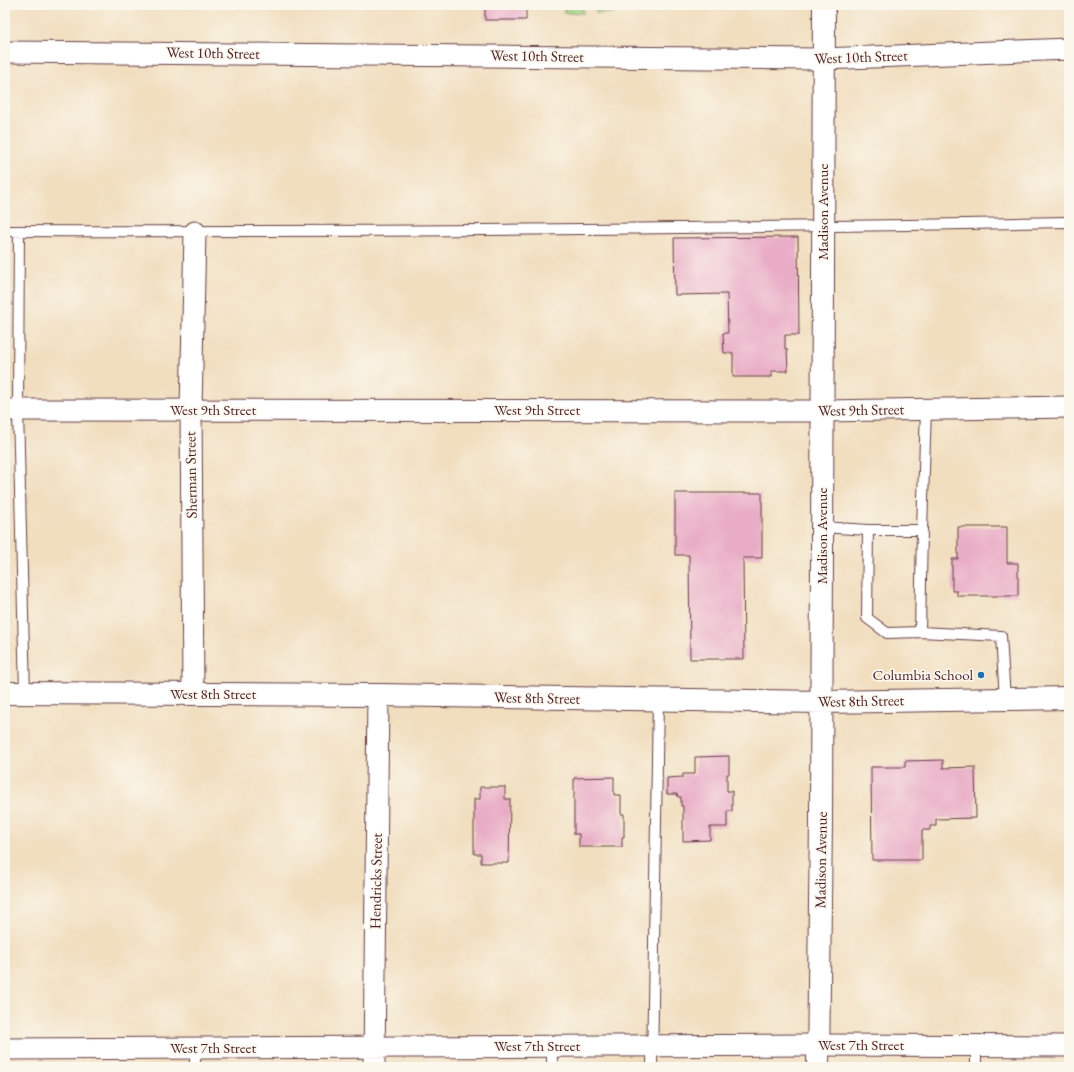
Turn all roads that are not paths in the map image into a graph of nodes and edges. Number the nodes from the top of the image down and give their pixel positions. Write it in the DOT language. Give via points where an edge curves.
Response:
graph roads {
  1 [pos="824,5"];
  2 [pos="1069,49"];
  3 [pos="5,52"];
  4 [pos="823,59"];
  5 [pos="1069,222"];
  6 [pos="823,227"];
  7 [pos="5,231"];
  8 [pos="19,231"];
  9 [pos="195,232"];
  10 [pos="1069,407"];
  11 [pos="926,409"];
  12 [pos="12,410"];
  13 [pos="191,410"];
  14 [pos="823,410"];
  15 [pos="822,527"];
  16 [pos="868,530"];
  17 [pos="922,530"];
  18 [pos="920,632"];
  19 [pos="15,693"];
  20 [pos="193,694"];
  21 [pos="378,695"];
  22 [pos="1069,698"];
  23 [pos="658,699"];
  24 [pos="1005,699"];
  25 [pos="822,702"];
  26 [pos="818,1045"];
  27 [pos="552,1046"];
  28 [pos="652,1046"];
  29 [pos="976,1046"];
  30 [pos="1069,1046"];
  31 [pos="5,1049"];
  32 [pos="195,1057"];
  33 [pos="374,1057"];
  34 [pos="552,1067"];
  35 [pos="652,1067"];
  36 [pos="818,1067"];
  37 [pos="976,1067"];
  1 -- 4 [label="street, Madison Avenue"];
  2 -- 4 [label="street, West 10th Street"];
  3 -- 4 [label="street, West 10th Street"];
  4 -- 6 [label="street, Madison Avenue"];
  5 -- 6 [label="lane"];
  6 -- 9 [label="lane"];
  6 -- 14 [label="street, Madison Avenue"];
  7 -- 8 [label="lane"];
  8 -- 9 [label="lane"];
  8 -- 12 [label="lane"];
  9 -- 13 [label="street, Sherman Street"];
  10 -- 11 [label="street, West 9th Street"];
  11 -- 14 [label="street, West 9th Street"];
  11 -- 17 [label="lane"];
  12 -- 13 [label="street, West 9th Street"];
  12 -- 19 [label="lane"];
  13 -- 14 [label="street, West 9th Street"];
  13 -- 20 [label="street, Sherman Street"];
  14 -- 15 [label="street, Madison Avenue"];
  15 -- 16 [label="lane"];
  15 -- 25 [label="street, Madison Avenue"];
  16 -- 17 [label="lane"];
  16 -- 18 [label="lane" via="867,618 887,633"];
  17 -- 18 [label="lane"];
  18 -- 24 [label="lane" via="1000,636"];
  19 -- 20 [label="street, West 8th Street"];
  20 -- 21 [label="street, West 8th Street"];
  21 -- 23 [label="street, West 8th Street"];
  21 -- 33 [label="street, Hendricks Street"];
  22 -- 24 [label="street, West 8th Street"];
  23 -- 25 [label="street, West 8th Street"];
  23 -- 28 [label="lane"];
  24 -- 25 [label="street, West 8th Street"];
  25 -- 26 [label="street, Madison Avenue"];
  26 -- 28 [label="street, West 7th Street"];
  26 -- 29 [label="street, West 7th Street"];
  26 -- 36 [label="street, Madison Avenue"];
  27 -- 28 [label="street, West 7th Street"];
  27 -- 33 [label="street, West 7th Street"];
  27 -- 34 [label="lane"];
  28 -- 35 [label="lane"];
  29 -- 30 [label="street, West 7th Street"];
  29 -- 37 [label="lane"];
  31 -- 32 [label="street, West 7th Street"];
  32 -- 33 [label="street, West 7th Street"];
}
